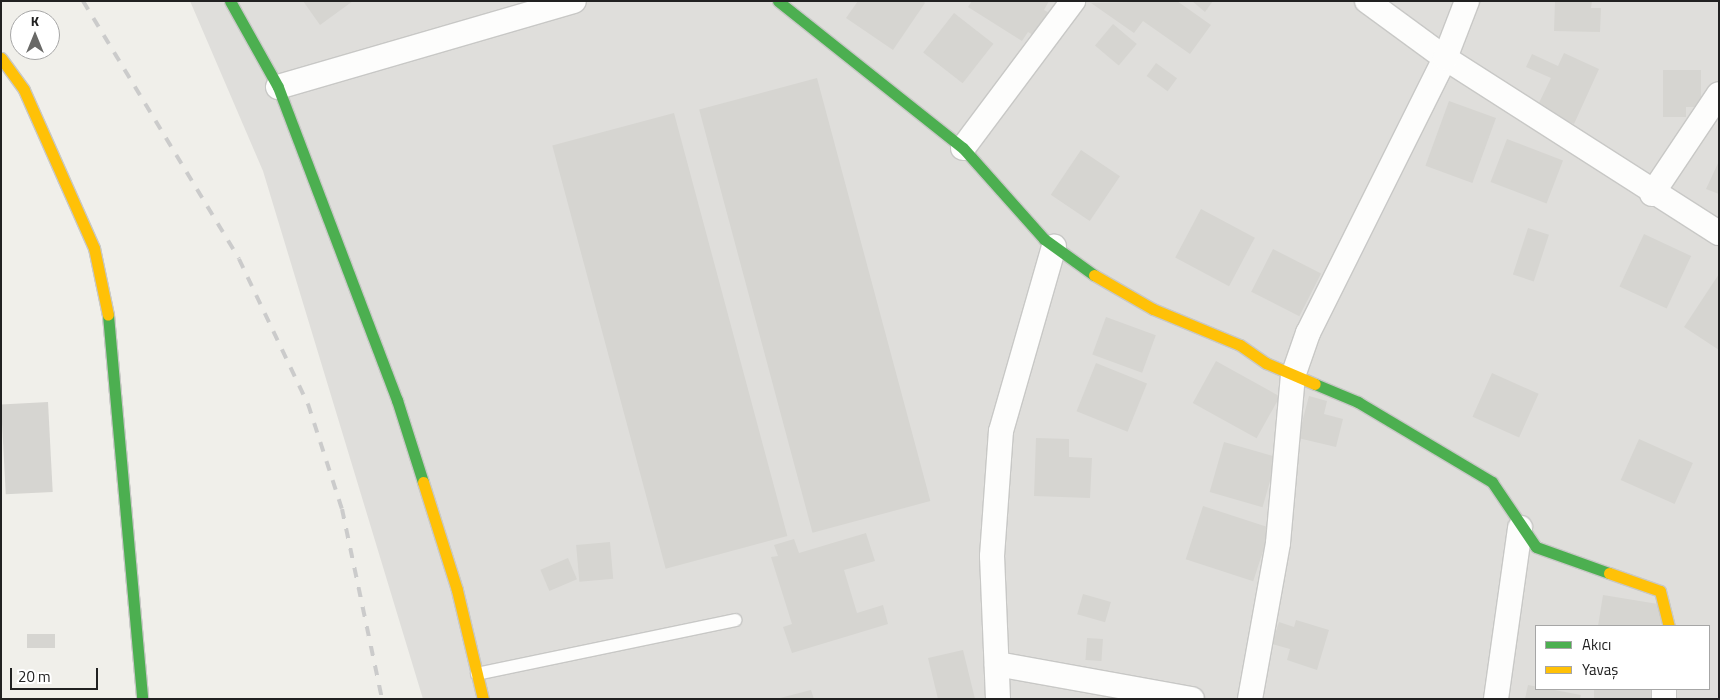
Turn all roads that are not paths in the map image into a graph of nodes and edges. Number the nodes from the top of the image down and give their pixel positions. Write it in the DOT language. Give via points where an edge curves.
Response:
graph roads {
  1 [pos="230,1"];
  2 [pos="574,1"];
  3 [pos="778,1"];
  4 [pos="1073,1"];
  5 [pos="1367,1"];
  6 [pos="1467,1"];
  7 [pos="1,58"];
  8 [pos="1444,58"];
  9 [pos="278,86"];
  10 [pos="1719,94"];
  11 [pos="963,148"];
  12 [pos="1652,194"];
  13 [pos="1719,233"];
  14 [pos="1054,246"];
  15 [pos="1293,376"];
  16 [pos="1520,528"];
  17 [pos="735,620"];
  18 [pos="1669,625"];
  19 [pos="997,664"];
  20 [pos="477,674"];
  21 [pos="142,699"];
  22 [pos="483,699"];
  23 [pos="998,699"];
  24 [pos="1192,699"];
  25 [pos="1250,699"];
  26 [pos="1496,699"];
  1 -- 9 [label="street"];
  2 -- 9 [label="street"];
  3 -- 11 [label="street"];
  4 -- 11 [label="street"];
  5 -- 8 [label="street"];
  6 -- 8 [label="street"];
  7 -- 21 [label="street" via="28,99 94,248 114,341 118,460"];
  8 -- 12 [label="street"];
  8 -- 15 [label="street" via="1308,332"];
  9 -- 20 [label="street" via="397,400 457,590"];
  10 -- 12 [label="street"];
  11 -- 14 [label="street"];
  12 -- 13 [label="street"];
  14 -- 15 [label="street" via="1153,309 1240,345"];
  14 -- 19 [label="street" via="1001,431 992,556"];
  15 -- 16 [label="street" via="1358,402 1492,482 1511,506"];
  15 -- 25 [label="street" via="1278,543"];
  16 -- 18 [label="street" via="1536,547 1660,591"];
  16 -- 26 [label="street"];
  17 -- 20 [label="lane"];
  19 -- 23 [label="street"];
  19 -- 24 [label="street"];
  20 -- 22 [label="street"];
}
